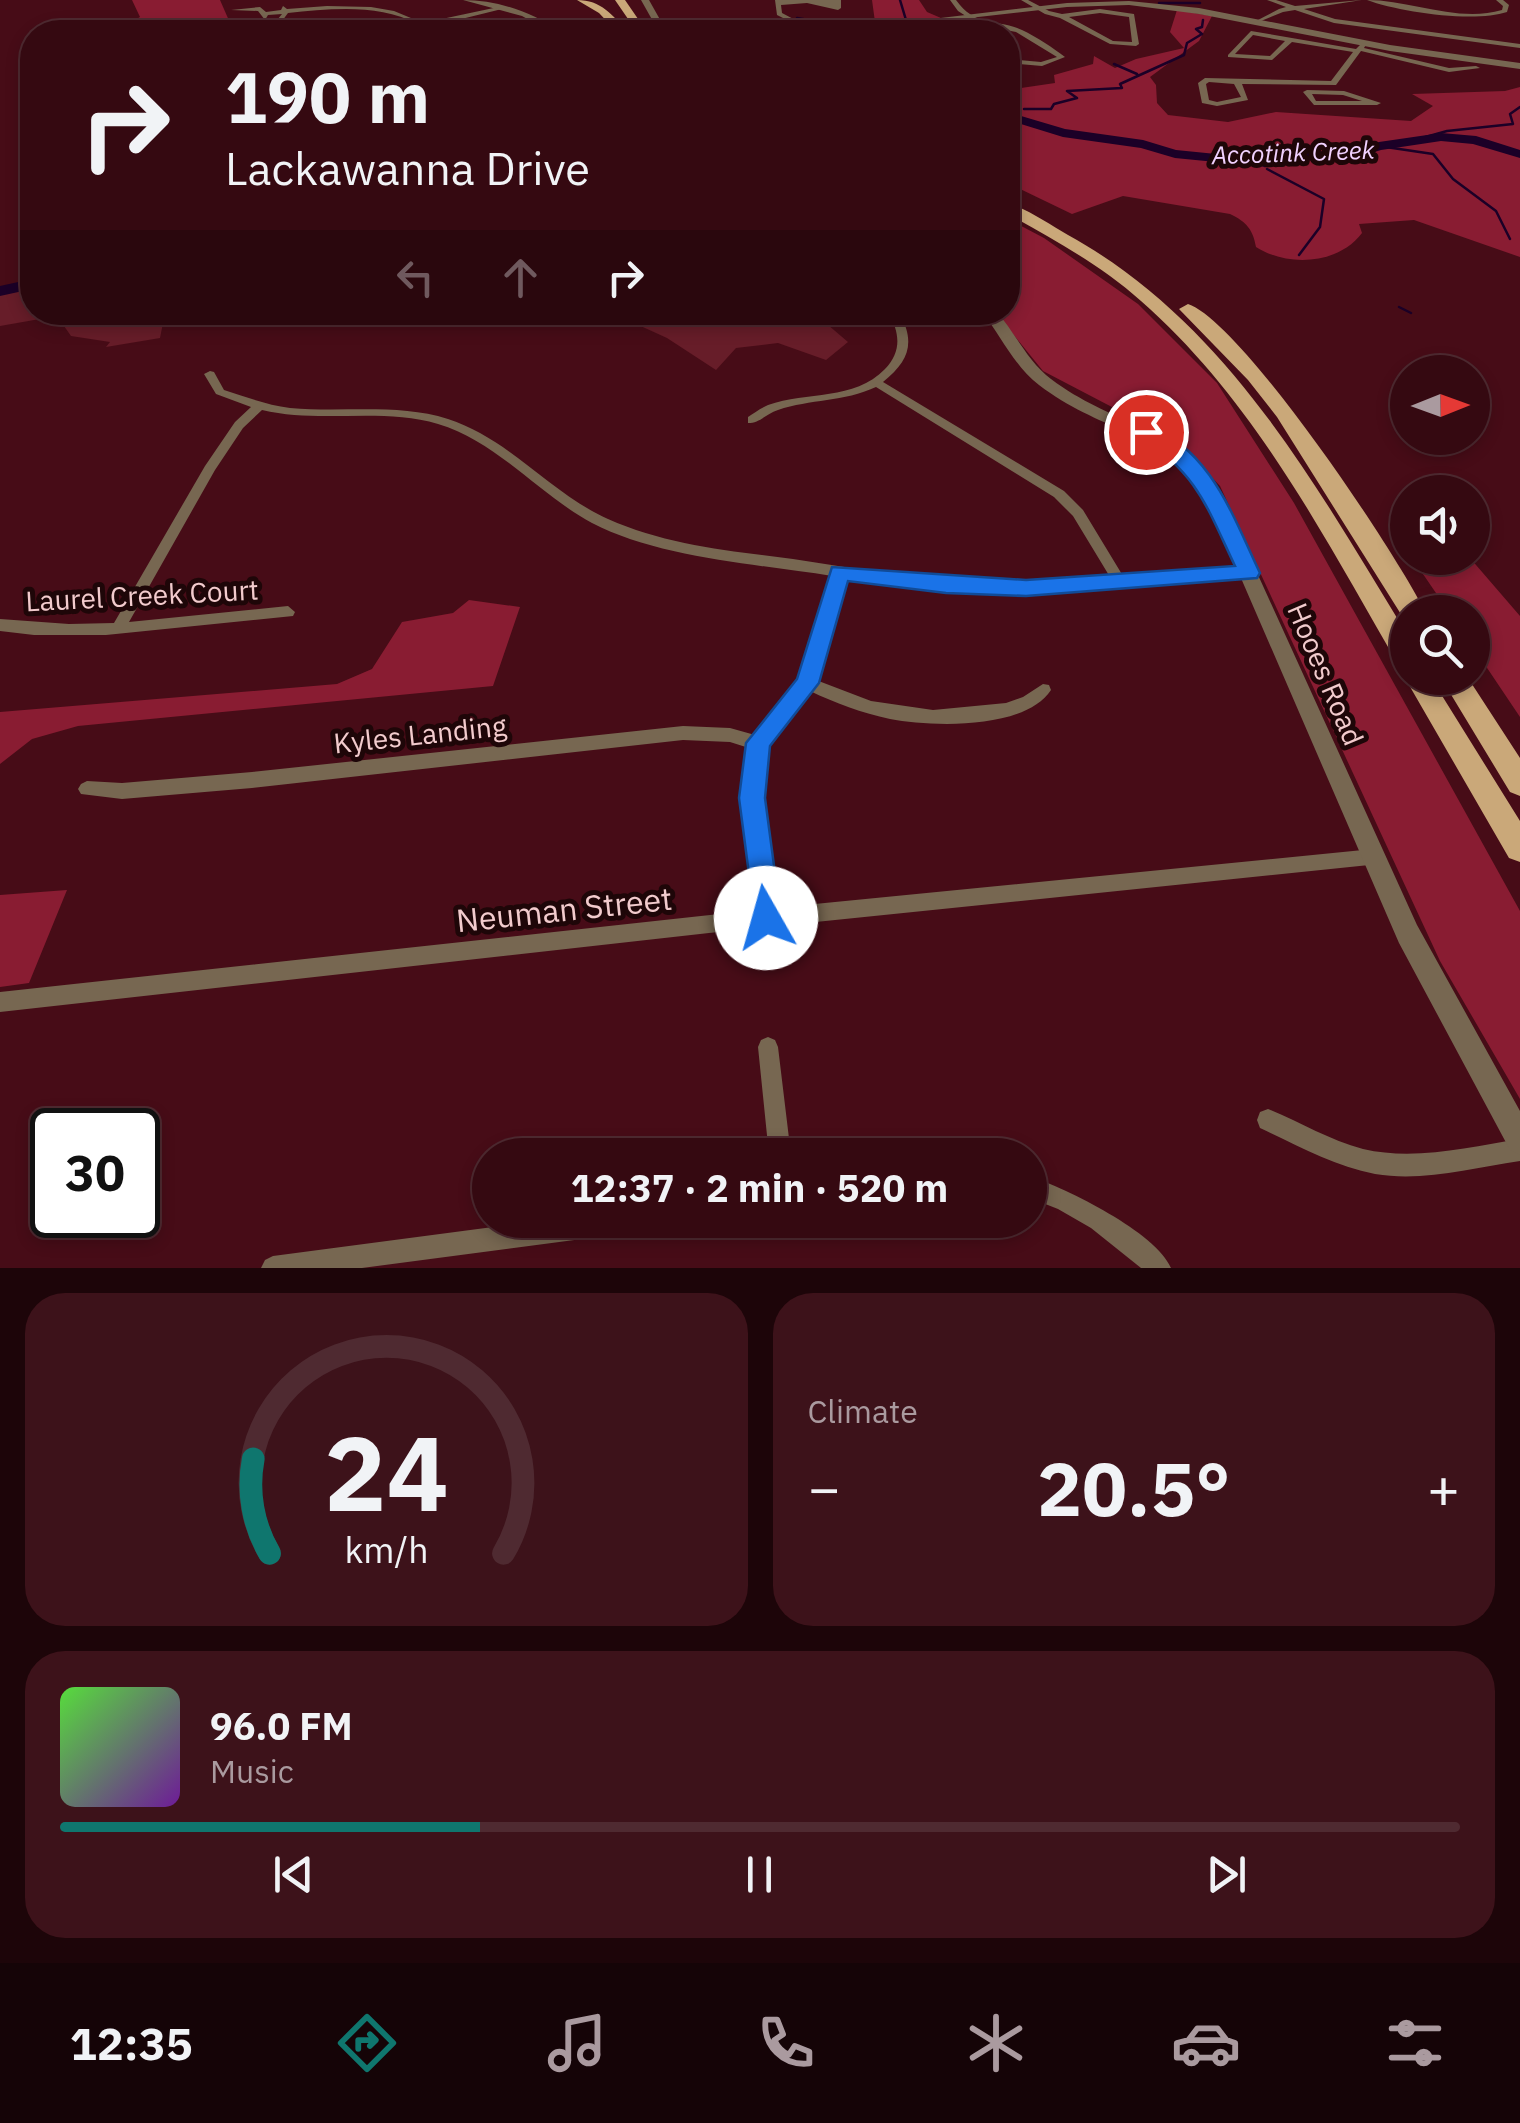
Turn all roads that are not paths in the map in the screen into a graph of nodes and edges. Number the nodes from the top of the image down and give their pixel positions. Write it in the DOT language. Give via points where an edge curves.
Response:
graph roads {
  1 [pos="467,0"];
  2 [pos="582,0"];
  3 [pos="952,0"];
  4 [pos="1024,0"];
  5 [pos="1270,0"];
  6 [pos="1358,0"];
  7 [pos="1370,0"];
  8 [pos="1499,0"];
  9 [pos="778,2"];
  10 [pos="809,2"];
  11 [pos="1129,2"];
  12 [pos="503,8"];
  13 [pos="1291,8"];
  14 [pos="1040,9"];
  15 [pos="234,10"];
  16 [pos="284,10"];
  17 [pos="1504,11"];
  18 [pos="1516,14"];
  19 [pos="1062,16"];
  20 [pos="970,18"];
  21 [pos="279,20"];
  22 [pos="419,20"];
  23 [pos="451,20"];
  24 [pos="537,20"];
  25 [pos="613,20"];
  26 [pos="950,20"];
  27 [pos="972,20"];
  28 [pos="1258,22"];
  29 [pos="1020,31"];
  30 [pos="1290,40"];
  31 [pos="1520,46"];
  32 [pos="1360,48"];
  33 [pos="1020,63"];
  34 [pos="1520,66"];
  35 [pos="1476,68"];
  36 [pos="1237,82"];
  37 [pos="1305,88"];
  38 [pos="1020,203"];
  39 [pos="1020,215"];
  40 [pos="900,325"];
  41 [pos="998,325"];
  42 [pos="210,374"];
  43 [pos="878,384"];
  44 [pos="258,406"];
  45 [pos="752,420"];
  46 [pos="840,572"];
  47 [pos="1250,573"];
  48 [pos="1119,582"];
  49 [pos="1402,595"];
  50 [pos="288,612"];
  51 [pos="0,625"];
  52 [pos="120,625"];
  53 [pos="1390,630"];
  54 [pos="807,683"];
  55 [pos="1044,690"];
  56 [pos="1428,695"];
  57 [pos="1465,695"];
  58 [pos="758,743"];
  59 [pos="1520,783"];
  60 [pos="87,789"];
  61 [pos="1520,848"];
  62 [pos="1374,858"];
  63 [pos="766,918"];
  64 [pos="0,1002"];
  65 [pos="768,1047"];
  66 [pos="1268,1120"];
  67 [pos="778,1138"];
  68 [pos="1520,1140"];
  69 [pos="1520,1150"];
  70 [pos="1047,1193"];
  71 [pos="499,1238"];
  72 [pos="274,1268"];
  73 [pos="1158,1268"];
  1 -- 12 [label="street"];
  2 -- 25 [label="main road"];
  3 -- 20 [label="street"];
  4 -- 14 [label="street"];
  5 -- 13 [label="street"];
  6 -- 13 [label="street"];
  7 -- 17 [label="street" via="1466,16"];
  8 -- 17 [label="street"];
  9 -- 10 [label="street"];
  11 -- 14 [label="street"];
  11 -- 28 [label="street"];
  12 -- 23 [label="street"];
  12 -- 24 [label="street"];
  13 -- 28 [label="street"];
  13 -- 31 [label="street" via="1334,21"];
  14 -- 19 [label="street"];
  14 -- 20 [label="street"];
  15 -- 16 [label="street" via="260,8 265,16"];
  16 -- 21 [label="street"];
  16 -- 22 [label="street" via="382,4"];
  17 -- 18 [label="street"];
  19 -- 19 [label="street" via="1112,43 1137,41 1132,15"];
  20 -- 26 [label="street"];
  20 -- 27 [label="street"];
  28 -- 32 [label="street"];
  29 -- 33 [label="street" via="1062,57"];
  30 -- 30 [label="street" via="1251,33 1230,56 1274,57"];
  30 -- 32 [label="street"];
  32 -- 34 [label="street"];
  32 -- 35 [label="street" via="1450,70"];
  32 -- 37 [label="street" via="1338,81"];
  36 -- 36 [label="street" via="1246,98 1203,100 1204,81"];
  36 -- 37 [label="street"];
  37 -- 37 [label="street" via="1314,103 1376,103 1344,94"];
  38 -- 49 [label="main road" via="1121,258 1227,345 1304,440"];
  39 -- 53 [label="main road" via="1110,267 1213,357 1267,425"];
  40 -- 43 [label="street" via="900,360"];
  41 -- 47 [label="street, Hooes Road" via="1047,384 1146,432 1189,462 1212,493"];
  42 -- 44 [label="street" via="220,392"];
  43 -- 45 [label="street" via="840,398 770,408"];
  43 -- 48 [label="street" via="1059,494 1085,523"];
  44 -- 46 [label="street" via="441,421 486,441 564,503 610,526 692,548"];
  44 -- 52 [label="street" via="208,470"];
  46 -- 48 [label="street" via="986,587"];
  46 -- 54 [label="street"];
  47 -- 48 [label="street"];
  47 -- 62 [label="street, Hooes Road"];
  50 -- 52 [label="street, Laurel Creek Court"];
  51 -- 52 [label="street, Laurel Creek Court"];
  54 -- 55 [label="street" via="864,708 922,718 1008,711"];
  54 -- 58 [label="street"];
  56 -- 61 [label="main road"];
  57 -- 59 [label="main road"];
  58 -- 60 [label="street, Kyles Landing" via="683,733 233,781"];
  58 -- 63 [label="street" via="752,798"];
  62 -- 63 [label="street, Neuman Street"];
  62 -- 68 [label="street, Hooes Road"];
  63 -- 64 [label="street, Neuman Street"];
  65 -- 67 [label="street"];
  66 -- 69 [label="street" via="1378,1163"];
  70 -- 73 [label="street" via="1100,1220"];
  71 -- 72 [label="street"];
}
